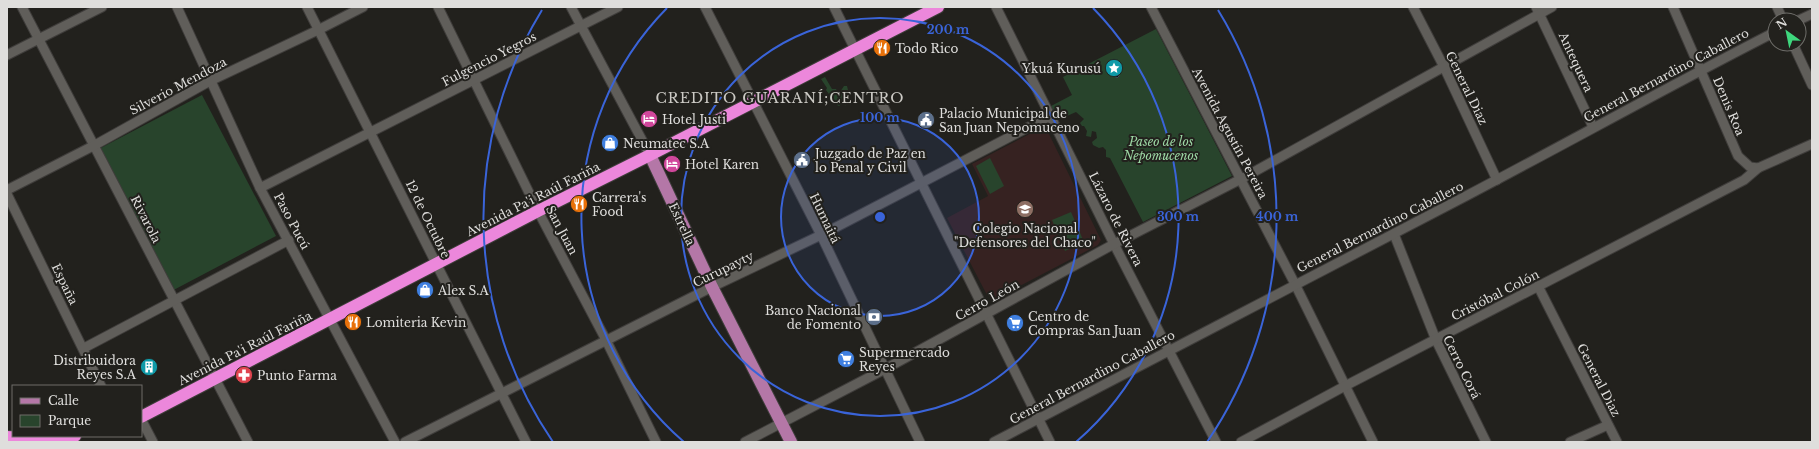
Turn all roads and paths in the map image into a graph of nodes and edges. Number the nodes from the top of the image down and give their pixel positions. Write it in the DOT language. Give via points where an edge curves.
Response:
graph roads {
  1 [pos="22,7"];
  2 [pos="102,7"];
  3 [pos="177,7"];
  4 [pos="307,7"];
  5 [pos="363,7"];
  6 [pos="438,7"];
  7 [pos="571,7"];
  8 [pos="618,7"];
  9 [pos="705,7"];
  10 [pos="834,7"];
  11 [pos="938,7"];
  12 [pos="996,7"];
  13 [pos="1151,7"];
  14 [pos="1413,7"];
  15 [pos="1552,7"];
  16 [pos="1673,7"];
  17 [pos="1538,10"];
  18 [pos="580,26"];
  19 [pos="318,30"];
  20 [pos="1767,36"];
  21 [pos="39,39"];
  22 [pos="856,50"];
  23 [pos="1798,52"];
  24 [pos="7,55"];
  25 [pos="1444,67"];
  26 [pos="1700,70"];
  27 [pos="474,80"];
  28 [pos="210,81"];
  29 [pos="1812,85"];
  30 [pos="754,102"];
  31 [pos="1050,116"];
  32 [pos="1593,127"];
  33 [pos="371,132"];
  34 [pos="1812,144"];
  35 [pos="95,145"];
  36 [pos="650,156"];
  37 [pos="1754,167"];
  38 [pos="1241,179"];
  39 [pos="1497,180"];
  40 [pos="922,184"];
  41 [pos="260,188"];
  42 [pos="7,190"];
  43 [pos="7,194"];
  44 [pos="538,211"];
  45 [pos="1394,234"];
  46 [pos="821,235"];
  47 [pos="289,240"];
  48 [pos="1114,244"];
  49 [pos="437,264"];
  50 [pos="1295,284"];
  51 [pos="1538,286"];
  52 [pos="712,287"];
  53 [pos="174,300"];
  54 [pos="986,314"];
  55 [pos="330,320"];
  56 [pos="606,340"];
  57 [pos="1436,340"];
  58 [pos="84,348"];
  59 [pos="1170,349"];
  60 [pos="885,369"];
  61 [pos="216,380"];
  62 [pos="101,385"];
  63 [pos="1345,386"];
  64 [pos="502,394"];
  65 [pos="142,417"];
  66 [pos="1037,419"];
  67 [pos="142,420"];
  68 [pos="781,422"];
  69 [pos="1608,425"];
  70 [pos="7,437"];
  71 [pos="64,437"];
  72 [pos="153,442"];
  73 [pos="248,442"];
  74 [pos="395,442"];
  75 [pos="405,442"];
  76 [pos="526,442"];
  77 [pos="656,442"];
  78 [pos="745,442"];
  79 [pos="791,442"];
  80 [pos="920,442"];
  81 [pos="994,442"];
  82 [pos="1050,442"];
  83 [pos="1216,442"];
  84 [pos="1241,442"];
  85 [pos="1373,442"];
  86 [pos="1486,442"];
  87 [pos="1570,442"];
  88 [pos="1617,442"];
  1 -- 21 [label="street, Rivarola"];
  2 -- 21 [label="street"];
  3 -- 28 [label="street, Paso Pucú"];
  4 -- 19 [label="street, 12 de Octubre"];
  5 -- 19 [label="street, Silverio Mendoza"];
  6 -- 27 [label="street, San Juan"];
  7 -- 18 [label="street, Estrella"];
  8 -- 18 [label="street, Fulgencio Yegros"];
  9 -- 30 [label="street, Humaitá"];
  10 -- 22 [label="street"];
  11 -- 22 [label="highway, Avenida Pa'i Raúl Fariña"];
  12 -- 31 [label="street, Lázaro de Rivera"];
  13 -- 38 [label="street, Avenida Agustín Pereira"];
  14 -- 25 [label="street, General Diaz"];
  15 -- 17 [label="street, Cerro León"];
  16 -- 26 [label="street, Denis Roa"];
  17 -- 25 [label="street, Cerro León"];
  17 -- 32 [label="street, Antequera"];
  18 -- 27 [label="street, Fulgencio Yegros"];
  18 -- 36 [label="street, Estrella"];
  19 -- 28 [label="street, Silverio Mendoza"];
  19 -- 33 [label="street, 12 de Octubre"];
  20 -- 26 [label="street, General Bernardino Caballero"];
  21 -- 24 [label="street"];
  21 -- 35 [label="street, Rivarola"];
  22 -- 30 [label="highway, Avenida Pa'i Raúl Fariña"];
  22 -- 40 [label="street"];
  23 -- 29 [label="street"];
  25 -- 38 [label="street, Cerro León"];
  25 -- 39 [label="street, General Diaz"];
  26 -- 32 [label="street, General Bernardino Caballero"];
  26 -- 37 [label="street, Denis Roa" via="1738,156"];
  27 -- 33 [label="street, Fulgencio Yegros"];
  27 -- 44 [label="street, San Juan"];
  28 -- 35 [label="street, Silverio Mendoza"];
  28 -- 41 [label="street, Paso Pucú"];
  30 -- 36 [label="highway, Avenida Pa'i Raúl Fariña"];
  30 -- 46 [label="street, Humaitá"];
  31 -- 40 [label="street, Curupayty"];
  31 -- 48 [label="street, Lázaro de Rivera"];
  32 -- 39 [label="street, General Bernardino Caballero"];
  33 -- 41 [label="street, Fulgencio Yegros"];
  33 -- 49 [label="street, 12 de Octubre"];
  34 -- 37 [label="street, Cristóbal Colón"];
  35 -- 42 [label="street, Silverio Mendoza"];
  35 -- 53 [label="street, Rivarola"];
  36 -- 44 [label="highway, Avenida Pa'i Raúl Fariña"];
  36 -- 52 [label="main road, Estrella"];
  37 -- 51 [label="street, Cristóbal Colón" via="1744,180"];
  38 -- 48 [label="street, Cerro León"];
  38 -- 50 [label="street, Avenida Agustín Pereira"];
  39 -- 45 [label="street, General Bernardino Caballero"];
  40 -- 46 [label="street, Curupayty"];
  40 -- 54 [label="street"];
  41 -- 47 [label="street, Paso Pucú"];
  43 -- 58 [label="street, España"];
  44 -- 49 [label="highway, Avenida Pa'i Raúl Fariña"];
  44 -- 56 [label="street, San Juan"];
  45 -- 50 [label="street, General Bernardino Caballero"];
  45 -- 57 [label="street, Cerro Corá"];
  46 -- 52 [label="street, Curupayty"];
  46 -- 60 [label="street, Humaitá"];
  47 -- 53 [label="street"];
  47 -- 55 [label="street, Paso Pucú"];
  48 -- 54 [label="street, Cerro León"];
  48 -- 59 [label="street, Lázaro de Rivera"];
  49 -- 55 [label="highway, Avenida Pa'i Raúl Fariña"];
  49 -- 64 [label="street, 12 de Octubre"];
  50 -- 59 [label="street, General Bernardino Caballero"];
  50 -- 63 [label="street, Avenida Agustín Pereira"];
  51 -- 57 [label="street, Cristóbal Colón"];
  51 -- 69 [label="street, General Diaz"];
  52 -- 56 [label="street, Curupayty"];
  52 -- 68 [label="main road, Estrella"];
  53 -- 58 [label="street"];
  53 -- 61 [label="street, Rivarola"];
  54 -- 60 [label="street, Cerro León"];
  54 -- 66 [label="street"];
  55 -- 61 [label="highway, Avenida Pa'i Raúl Fariña"];
  55 -- 74 [label="street, Paso Pucú"];
  56 -- 64 [label="street, Curupayty"];
  56 -- 77 [label="street, San Juan"];
  57 -- 63 [label="street, Cristóbal Colón"];
  57 -- 86 [label="street, Cerro Corá"];
  58 -- 62 [label="street, España"];
  59 -- 66 [label="street, General Bernardino Caballero"];
  59 -- 83 [label="street, Lázaro de Rivera"];
  60 -- 68 [label="street, Cerro León"];
  60 -- 80 [label="street, Humaitá"];
  61 -- 65 [label="highway, Avenida Pa'i Raúl Fariña"];
  61 -- 73 [label="street, Rivarola"];
  63 -- 84 [label="street, Cristóbal Colón"];
  63 -- 85 [label="street, Avenida Agustín Pereira"];
  64 -- 75 [label="street, Curupayty"];
  64 -- 76 [label="street, 12 de Octubre"];
  66 -- 81 [label="street, General Bernardino Caballero"];
  66 -- 82 [label="street"];
  67 -- 72 [label="street"];
  68 -- 78 [label="street, Cerro León"];
  68 -- 79 [label="main road, Estrella"];
  69 -- 87 [label="street"];
  69 -- 88 [label="street, General Diaz"];
  70 -- 71 [label="highway"];
}
